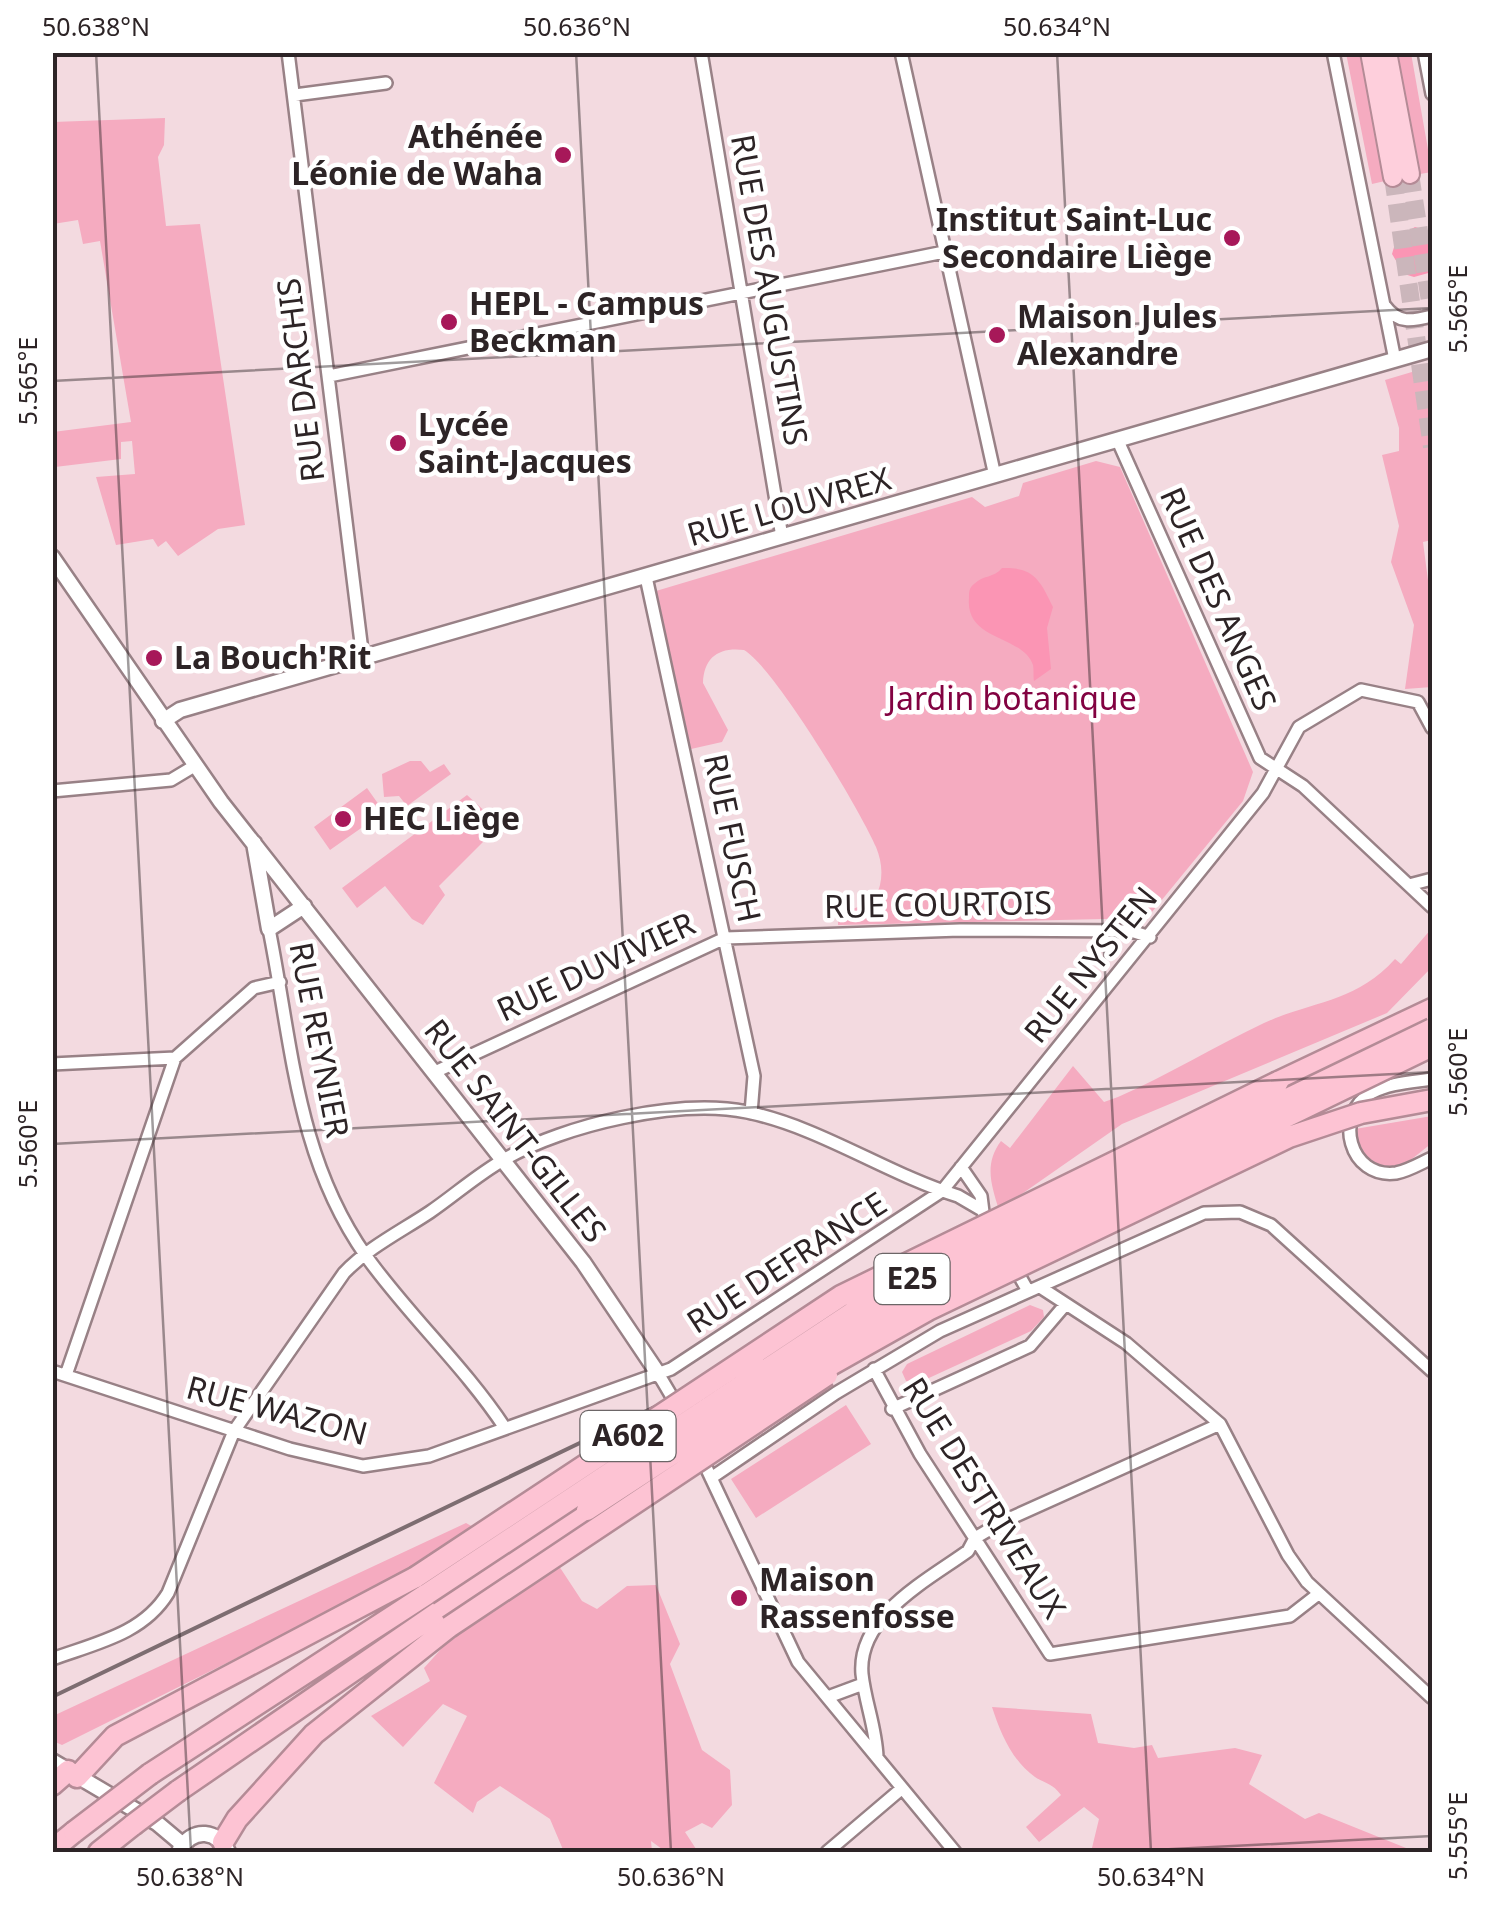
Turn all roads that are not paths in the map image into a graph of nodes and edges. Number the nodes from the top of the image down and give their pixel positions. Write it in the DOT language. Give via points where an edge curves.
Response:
graph roads {
  1 [pos="288,52"];
  2 [pos="701,52"];
  3 [pos="901,52"];
  4 [pos="1333,52"];
  5 [pos="1370,52"];
  6 [pos="1386,52"];
  7 [pos="1424,52"];
  8 [pos="386,83"];
  9 [pos="1432,94"];
  10 [pos="294,95"];
  11 [pos="944,252"];
  12 [pos="743,294"];
  13 [pos="1382,302"];
  14 [pos="1432,316"];
  15 [pos="1432,349"];
  16 [pos="1395,360"];
  17 [pos="328,376"];
  18 [pos="1118,441"];
  19 [pos="995,476"];
  20 [pos="782,537"];
  21 [pos="52,557"];
  22 [pos="646,577"];
  23 [pos="362,659"];
  24 [pos="163,720"];
  25 [pos="1432,728"];
  26 [pos="196,765"];
  27 [pos="1278,770"];
  28 [pos="52,791"];
  29 [pos="254,842"];
  30 [pos="1432,879"];
  31 [pos="1409,885"];
  32 [pos="304,906"];
  33 [pos="1432,906"];
  34 [pos="269,928"];
  35 [pos="1150,937"];
  36 [pos="726,938"];
  37 [pos="280,982"];
  38 [pos="1432,990"];
  39 [pos="1432,1009"];
  40 [pos="1432,1029"];
  41 [pos="1432,1046"];
  42 [pos="1334,1055"];
  43 [pos="174,1058"];
  44 [pos="52,1064"];
  45 [pos="436,1072"];
  46 [pos="1432,1079"];
  47 [pos="1432,1100"];
  48 [pos="751,1112"];
  49 [pos="1432,1158"];
  50 [pos="505,1159"];
  51 [pos="962,1167"];
  52 [pos="942,1191"];
  53 [pos="364,1253"];
  54 [pos="1020,1277"];
  55 [pos="1034,1289"];
  56 [pos="1064,1305"];
  57 [pos="869,1344"];
  58 [pos="874,1369"];
  59 [pos="1432,1372"];
  60 [pos="59,1373"];
  61 [pos="659,1375"];
  62 [pos="672,1397"];
  63 [pos="892,1408"];
  64 [pos="1220,1424"];
  65 [pos="505,1428"];
  66 [pos="234,1431"];
  67 [pos="705,1464"];
  68 [pos="712,1478"];
  69 [pos="587,1510"];
  70 [pos="975,1538"];
  71 [pos="421,1585"];
  72 [pos="1317,1596"];
  73 [pos="444,1620"];
  74 [pos="52,1659"];
  75 [pos="864,1684"];
  76 [pos="828,1698"];
  77 [pos="1432,1698"];
  78 [pos="878,1757"];
  79 [pos="62,1773"];
  80 [pos="900,1790"];
  81 [pos="225,1847"];
  82 [pos="180,1848"];
  83 [pos="52,1850"];
  84 [pos="99,1852"];
  85 [pos="827,1852"];
  86 [pos="955,1852"];
  1 -- 10 [label="street, RUE DARCHIS"];
  2 -- 12 [label="street, RUE DES AUGUSTINS"];
  3 -- 11 [label="street"];
  4 -- 13 [label="street"];
  5 -- 6 [label="highway" via="1402,176"];
  7 -- 9 [label="street"];
  8 -- 10 [label="street"];
  10 -- 17 [label="street, RUE DARCHIS"];
  11 -- 12 [label="street"];
  11 -- 19 [label="street"];
  12 -- 17 [label="street"];
  12 -- 20 [label="street, RUE DES AUGUSTINS"];
  13 -- 14 [label="street" via="1396,318"];
  13 -- 16 [label="street"];
  15 -- 16 [label="street, RUE LOUVREX"];
  16 -- 18 [label="street, RUE LOUVREX"];
  17 -- 23 [label="street, RUE DARCHIS"];
  18 -- 19 [label="street, RUE LOUVREX"];
  18 -- 27 [label="street, RUE DES ANGES" via="1251,740 1260,758"];
  19 -- 20 [label="street, RUE LOUVREX"];
  20 -- 22 [label="street, RUE LOUVREX"];
  21 -- 24 [label="street, RUE SAINT-GILLES"];
  22 -- 23 [label="street, RUE LOUVREX"];
  22 -- 36 [label="street, RUE FUSCH"];
  23 -- 24 [label="street, RUE LOUVREX"];
  24 -- 26 [label="street, RUE SAINT-GILLES"];
  25 -- 27 [label="street, RUE NYSTEN" via="1418,702 1361,690 1299,727"];
  26 -- 28 [label="street" via="171,780"];
  26 -- 29 [label="street, RUE SAINT-GILLES"];
  27 -- 31 [label="street, RUE DES ANGES"];
  27 -- 35 [label="street, RUE NYSTEN"];
  29 -- 32 [label="street, RUE SAINT-GILLES"];
  29 -- 34 [label="street, RUE REYNIER"];
  30 -- 31 [label="street"];
  31 -- 33 [label="street, RUE DES ANGES"];
  32 -- 34 [label="street"];
  32 -- 45 [label="street, RUE SAINT-GILLES"];
  34 -- 37 [label="street, RUE REYNIER"];
  35 -- 36 [label="street, RUE COURTOIS" via="1132,931 960,930"];
  35 -- 51 [label="street, RUE NYSTEN"];
  36 -- 45 [label="street, RUE DUVIVIER"];
  36 -- 48 [label="street, RUE FUSCH" via="754,1076"];
  37 -- 43 [label="street" via="254,988"];
  37 -- 53 [label="street, RUE REYNIER" via="305,1133"];
  38 -- 42 [label="highway, A602"];
  39 -- 42 [label="highway, A602"];
  40 -- 71 [label="highway, E25, bridge" via="873,1299"];
  41 -- 69 [label="highway, E25, bridge" via="906,1301"];
  42 -- 71 [label="highway, A602, bridge" via="842,1296"];
  43 -- 44 [label="street"];
  43 -- 60 [label="street"];
  45 -- 50 [label="street, RUE SAINT-GILLES"];
  46 -- 49 [label="street" via="1368,1094 1349,1129 1353,1152 1381,1172 1398,1173"];
  47 -- 57 [label="highway, A602, bridge" via="1289,1136"];
  48 -- 50 [label="street" via="652,1110"];
  48 -- 52 [label="street"];
  50 -- 53 [label="street"];
  50 -- 61 [label="street, RUE SAINT-GILLES"];
  51 -- 52 [label="street, RUE NYSTEN"];
  51 -- 52 [label="street" via="983,1212"];
  52 -- 61 [label="street, RUE DEFRANCE" via="714,1346"];
  53 -- 65 [label="street, RUE REYNIER"];
  53 -- 66 [label="street"];
  54 -- 55 [label="street"];
  55 -- 56 [label="street"];
  55 -- 58 [label="street" via="940,1330"];
  55 -- 59 [label="street" via="1204,1213 1240,1212 1272,1225"];
  56 -- 63 [label="street" via="1030,1346"];
  56 -- 64 [label="street" via="1126,1344"];
  57 -- 69 [label="highway, A602, bridge" via="620,1498"];
  57 -- 73 [label="highway, A602, bridge"];
  58 -- 63 [label="street, RUE DESTRIVEAUX"];
  58 -- 68 [label="street"];
  60 -- 66 [label="street, RUE WAZON"];
  61 -- 62 [label="street, RUE SAINT-GILLES"];
  61 -- 65 [label="street, RUE WAZON"];
  63 -- 70 [label="street, RUE DESTRIVEAUX"];
  64 -- 70 [label="street"];
  64 -- 72 [label="street" via="1288,1556"];
  65 -- 66 [label="street, RUE WAZON" via="429,1456 363,1466"];
  66 -- 74 [label="street" via="154,1616"];
  67 -- 68 [label="street"];
  68 -- 76 [label="street" via="783,1634"];
  69 -- 73 [label="highway, E25"];
  70 -- 72 [label="street, RUE DESTRIVEAUX" via="1050,1654 1290,1616"];
  70 -- 75 [label="street" via="968,1551 882,1616 862,1652"];
  71 -- 79 [label="highway, A602" via="116,1736"];
  71 -- 83 [label="highway, E25, bridge"];
  72 -- 77 [label="street"];
  73 -- 81 [label="highway, A602" via="314,1734 236,1819"];
  73 -- 84 [label="highway, E25, bridge" via="178,1791"];
  75 -- 76 [label="street"];
  75 -- 78 [label="street"];
  76 -- 78 [label="street"];
  78 -- 80 [label="street"];
  79 -- 82 [label="street" via="157,1823"];
  80 -- 85 [label="street"];
  80 -- 86 [label="street"];
  81 -- 82 [label="street" via="202,1833"];
}
